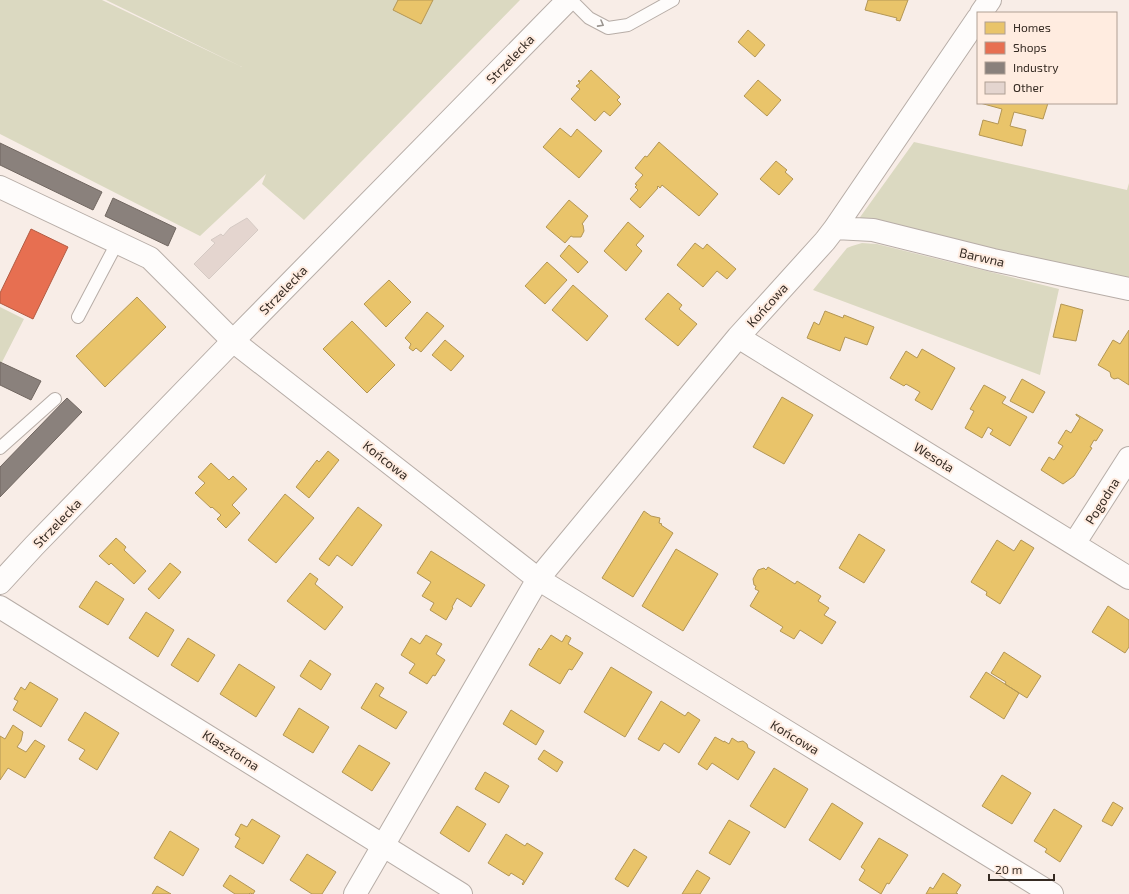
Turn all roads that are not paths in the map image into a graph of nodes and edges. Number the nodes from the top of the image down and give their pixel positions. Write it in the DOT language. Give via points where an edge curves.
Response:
graph roads {
  1 [pos="569,0"];
  2 [pos="673,0"];
  3 [pos="990,0"];
  4 [pos="982,12"];
  5 [pos="977,19"];
  6 [pos="0,187"];
  7 [pos="835,228"];
  8 [pos="117,243"];
  9 [pos="1129,289"];
  10 [pos="78,317"];
  11 [pos="738,336"];
  12 [pos="233,341"];
  13 [pos="55,399"];
  14 [pos="0,448"];
  15 [pos="1129,458"];
  16 [pos="1074,544"];
  17 [pos="1129,578"];
  18 [pos="538,579"];
  19 [pos="0,583"];
  20 [pos="0,607"];
  21 [pos="384,846"];
  22 [pos="355,894"];
  23 [pos="461,894"];
  24 [pos="1052,894"];
  1 -- 2 [label="lane, Strzelecka, one-way" via="589,18 608,28 628,25"];
  1 -- 12 [label="street, Strzelecka"];
  3 -- 4 [label="street"];
  5 -- 7 [label="street, Końcowa"];
  6 -- 8 [label="street, Końcowa"];
  7 -- 9 [label="street, Barwna" via="873,230 993,260"];
  7 -- 11 [label="street, Końcowa"];
  8 -- 10 [label="lane"];
  8 -- 12 [label="street, Końcowa" via="150,258"];
  11 -- 16 [label="street, Wesoła"];
  11 -- 18 [label="street, Końcowa"];
  12 -- 18 [label="street, Końcowa"];
  12 -- 19 [label="street, Strzelecka"];
  13 -- 14 [label="lane"];
  15 -- 16 [label="street, Pogodna"];
  16 -- 17 [label="street, Wesoła"];
  18 -- 21 [label="street"];
  18 -- 24 [label="street, Końcowa"];
  20 -- 21 [label="street, Klasztorna"];
  21 -- 22 [label="street"];
  21 -- 23 [label="street, Klasztorna"];
}
